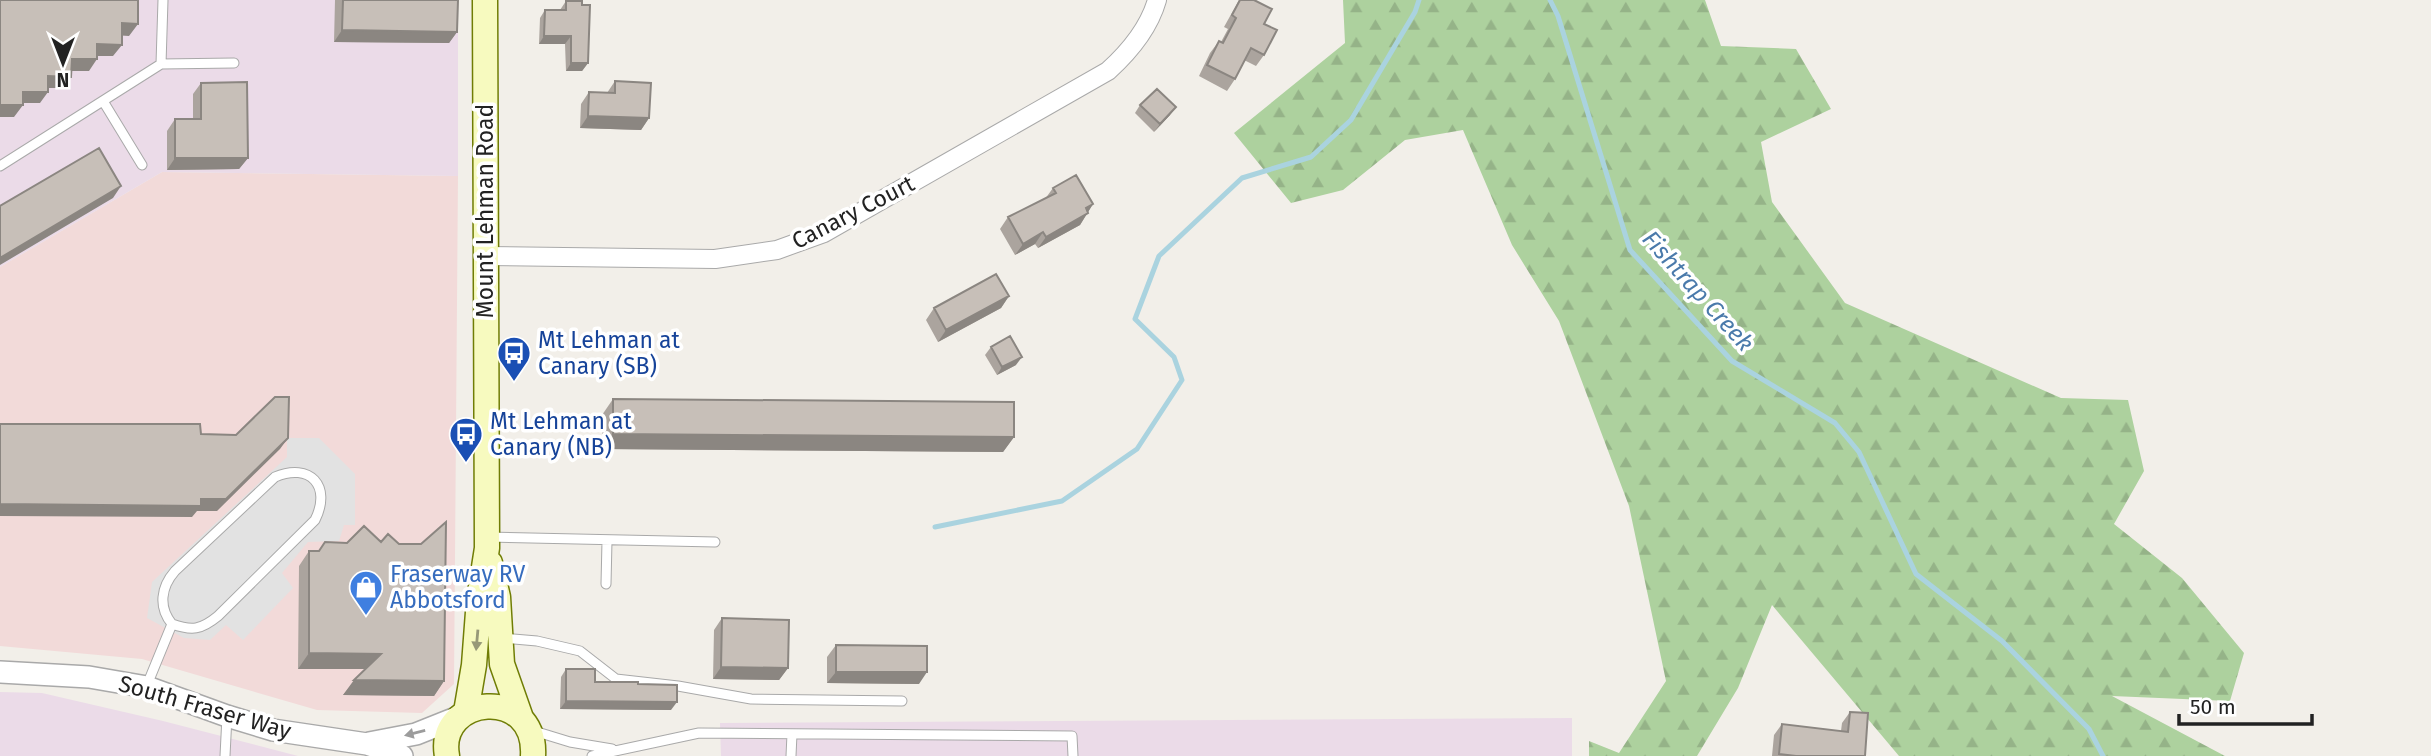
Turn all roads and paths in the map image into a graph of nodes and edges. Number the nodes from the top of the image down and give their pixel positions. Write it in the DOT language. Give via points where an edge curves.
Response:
graph roads {
  1 [pos="163,0"];
  2 [pos="485,0"];
  3 [pos="1157,0"];
  4 [pos="234,63"];
  5 [pos="161,64"];
  6 [pos="103,101"];
  7 [pos="142,165"];
  8 [pos="0,166"];
  9 [pos="484,256"];
  10 [pos="607,541"];
  11 [pos="715,542"];
  12 [pos="486,543"];
  13 [pos="606,584"];
  14 [pos="172,624"];
  15 [pos="500,638"];
  16 [pos="0,672"];
  17 [pos="147,687"];
  18 [pos="902,701"];
  19 [pos="464,714"];
  20 [pos="228,716"];
  21 [pos="526,724"];
  22 [pos="792,734"];
  23 [pos="367,744"];
  24 [pos="617,750"];
  25 [pos="225,756"];
  26 [pos="402,756"];
  27 [pos="447,756"];
  28 [pos="533,756"];
  29 [pos="592,756"];
  30 [pos="792,756"];
  31 [pos="1073,756"];
  1 -- 5 [label="lane"];
  2 -- 9 [label="main road, Mount Lehman Road"];
  3 -- 9 [label="street, Canary Court" via="1132,47 1108,71 824,233 777,250 715,259"];
  4 -- 5 [label="lane"];
  5 -- 6 [label="lane"];
  6 -- 7 [label="lane"];
  6 -- 8 [label="lane"];
  9 -- 12 [label="main road, Mount Lehman Road"];
  10 -- 11 [label="lane"];
  10 -- 12 [label="lane"];
  10 -- 13 [label="lane"];
  12 -- 15 [label="main road, Mount Lehman Road" via="498,597"];
  12 -- 19 [label="main road, Mount Lehman Road, one-way" via="474,665"];
  14 -- 14 [label="lane" via="163,609 168,579 269,482 295,471 320,486 323,498 315,520 218,616 202,628"];
  14 -- 17 [label="lane"];
  15 -- 18 [label="lane" via="580,652 616,678 751,699"];
  15 -- 21 [label="main road, Mount Lehman Road" via="504,671"];
  16 -- 17 [label="street, South Fraser Way" via="89,677"];
  17 -- 20 [label="street, South Fraser Way"];
  19 -- 21 [label="main road" via="480,706 495,706 509,710"];
  19 -- 23 [label="street, South Fraser Way, one-way" via="416,734"];
  19 -- 27 [label="main road, Mount Lehman Road" via="448,735"];
  20 -- 23 [label="street, South Fraser Way" via="273,730"];
  20 -- 25 [label="lane"];
  21 -- 24 [label="lane" via="570,742"];
  21 -- 28 [label="main road, Mount Lehman Road"];
  22 -- 24 [label="lane" via="699,733"];
  22 -- 30 [label="lane"];
  22 -- 31 [label="lane" via="1072,736"];
  23 -- 26 [label="street, South Fraser Way"];
  24 -- 29 [label="lane"];
}
